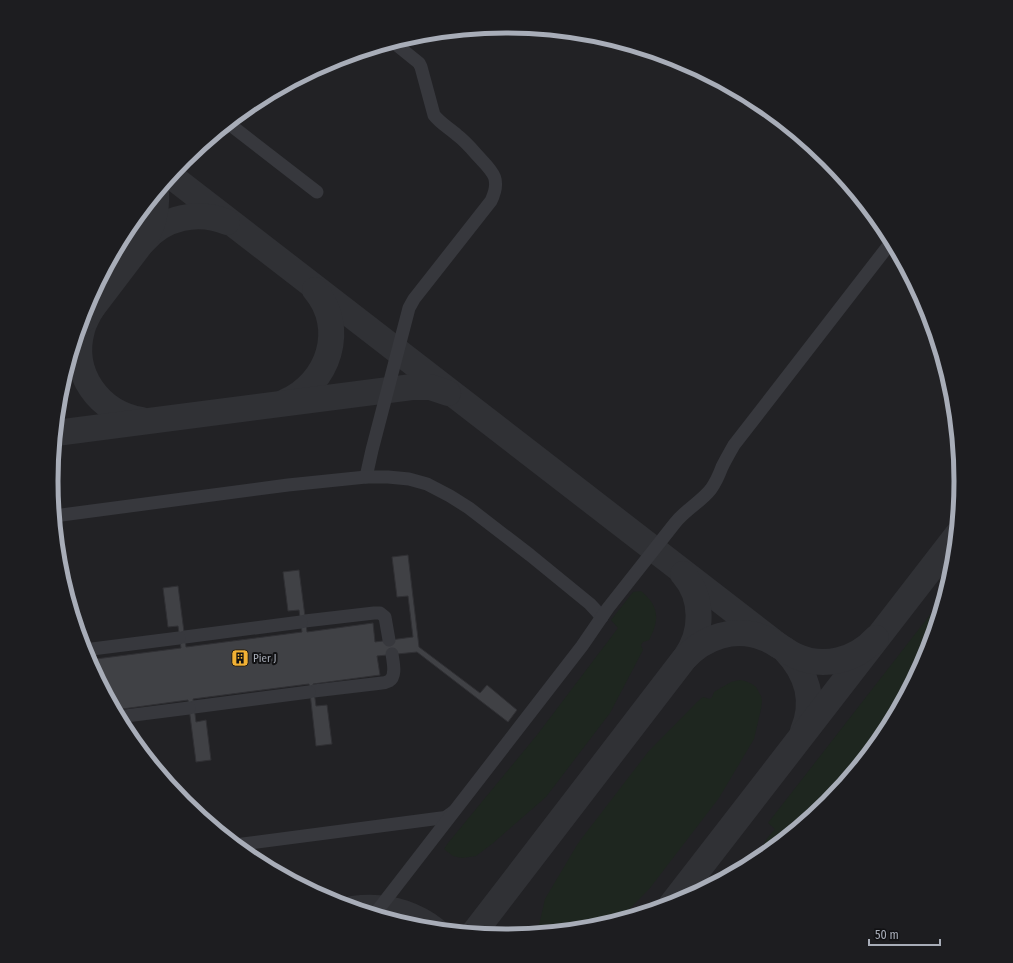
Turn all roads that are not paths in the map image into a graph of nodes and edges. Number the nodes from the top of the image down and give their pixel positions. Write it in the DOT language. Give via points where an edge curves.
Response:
graph roads {
  1 [pos="398,46"];
  2 [pos="232,127"];
  3 [pos="317,192"];
  4 [pos="888,246"];
  5 [pos="366,477"];
  6 [pos="59,515"];
  7 [pos="602,617"];
  8 [pos="389,640"];
  9 [pos="91,649"];
  10 [pos="392,654"];
  11 [pos="124,716"];
  12 [pos="456,810"];
  13 [pos="243,844"];
  14 [pos="377,911"];
  1 -- 5 [label="lane" via="419,63 434,115 466,142 490,169 496,186 491,201 409,308"];
  2 -- 3 [label="lane"];
  4 -- 7 [label="lane" via="734,445 711,489 682,514"];
  5 -- 6 [label="lane"];
  5 -- 7 [label="lane" via="409,479 427,484 450,496 530,555 590,604"];
  7 -- 12 [label="lane"];
  8 -- 9 [label="lane" via="385,616 380,613"];
  10 -- 11 [label="lane" via="394,672 389,681 382,683"];
  12 -- 13 [label="lane" via="441,818"];
  12 -- 14 [label="lane"];
}
